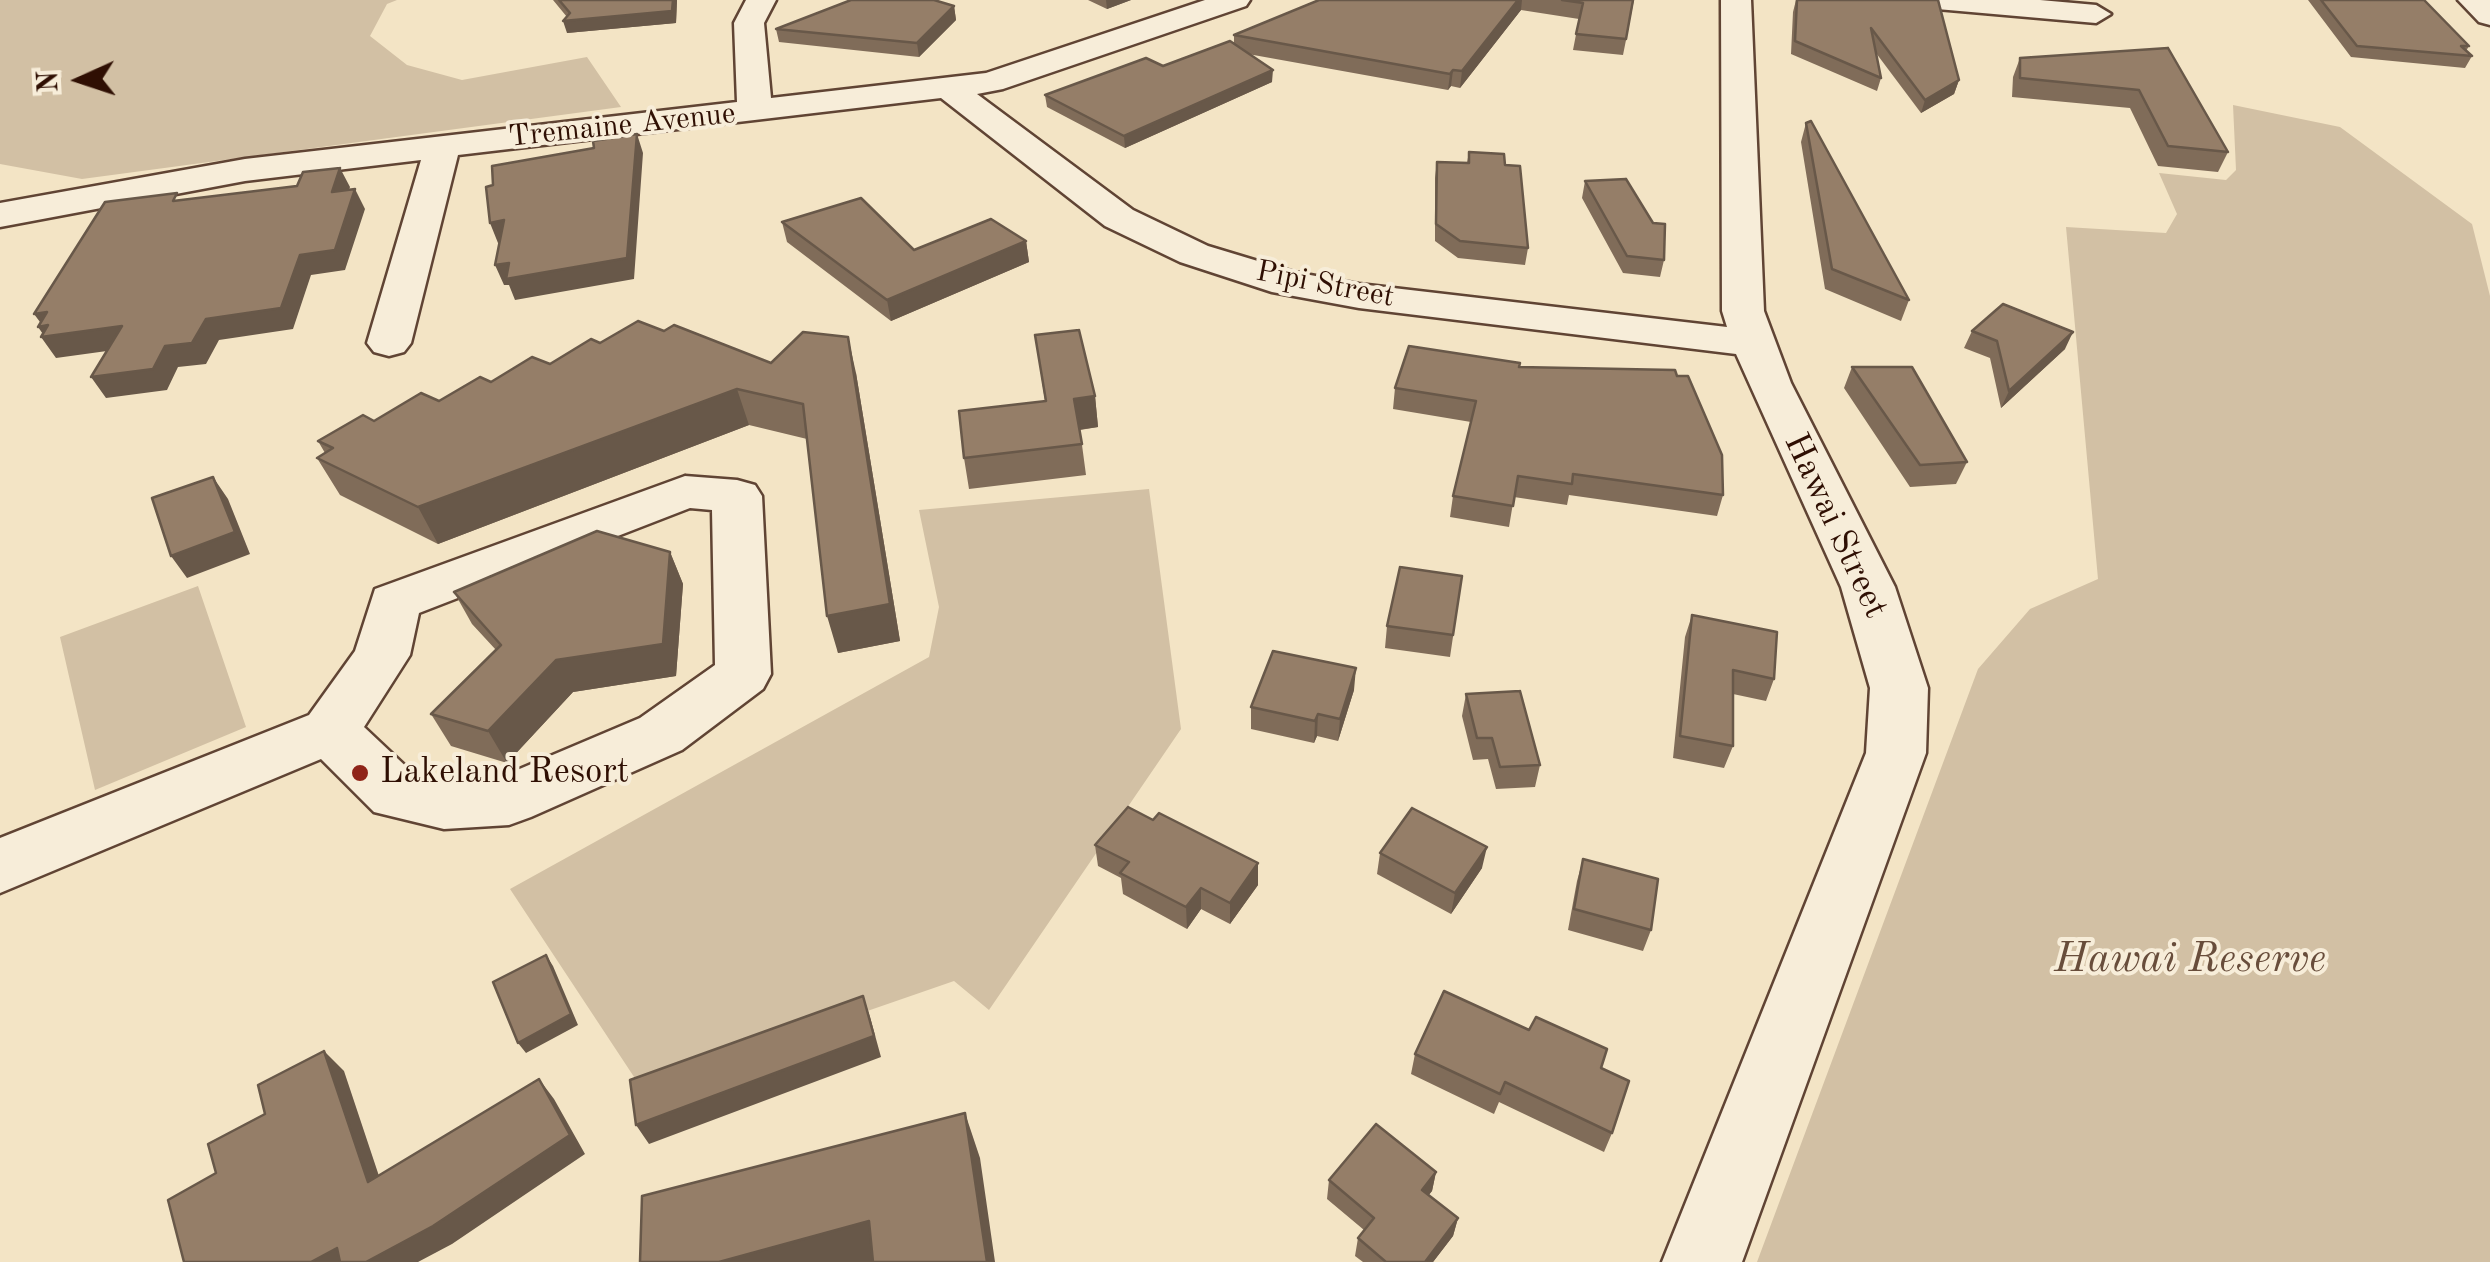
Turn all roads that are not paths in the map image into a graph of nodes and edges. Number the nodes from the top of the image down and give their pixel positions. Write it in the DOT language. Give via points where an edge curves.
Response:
graph roads {
  1 [pos="761,0"];
  2 [pos="1235,0"];
  3 [pos="1736,0"];
  4 [pos="1937,0"];
  5 [pos="2473,0"];
  6 [pos="2096,14"];
  7 [pos="2490,16"];
  8 [pos="950,88"];
  9 [pos="755,112"];
  10 [pos="444,146"];
  11 [pos="0,215"];
  12 [pos="389,343"];
  13 [pos="1752,343"];
  14 [pos="330,730"];
  15 [pos="0,866"];
  16 [pos="1702,1262"];
  1 -- 9 [label="street" via="749,22"];
  2 -- 8 [label="street, Tremaine Avenue" via="1017,75"];
  3 -- 13 [label="street, Hawai Street" via="1743,311"];
  4 -- 6 [label="street"];
  5 -- 7 [label="street"];
  8 -- 9 [label="street, Tremaine Avenue"];
  8 -- 13 [label="street, Pipi Street" via="1119,218 1212,260 1360,296"];
  9 -- 10 [label="street, Tremaine Avenue"];
  10 -- 11 [label="street, Tremaine Avenue" via="165,182"];
  10 -- 12 [label="street"];
  13 -- 16 [label="street, Hawai Street" via="1885,633 1898,688 1896,752"];
  14 -- 14 [label="street" via="396,794 444,804 510,800 661,734 743,674 737,496 685,492 394,602 382,655"];
  14 -- 15 [label="street"];
}
